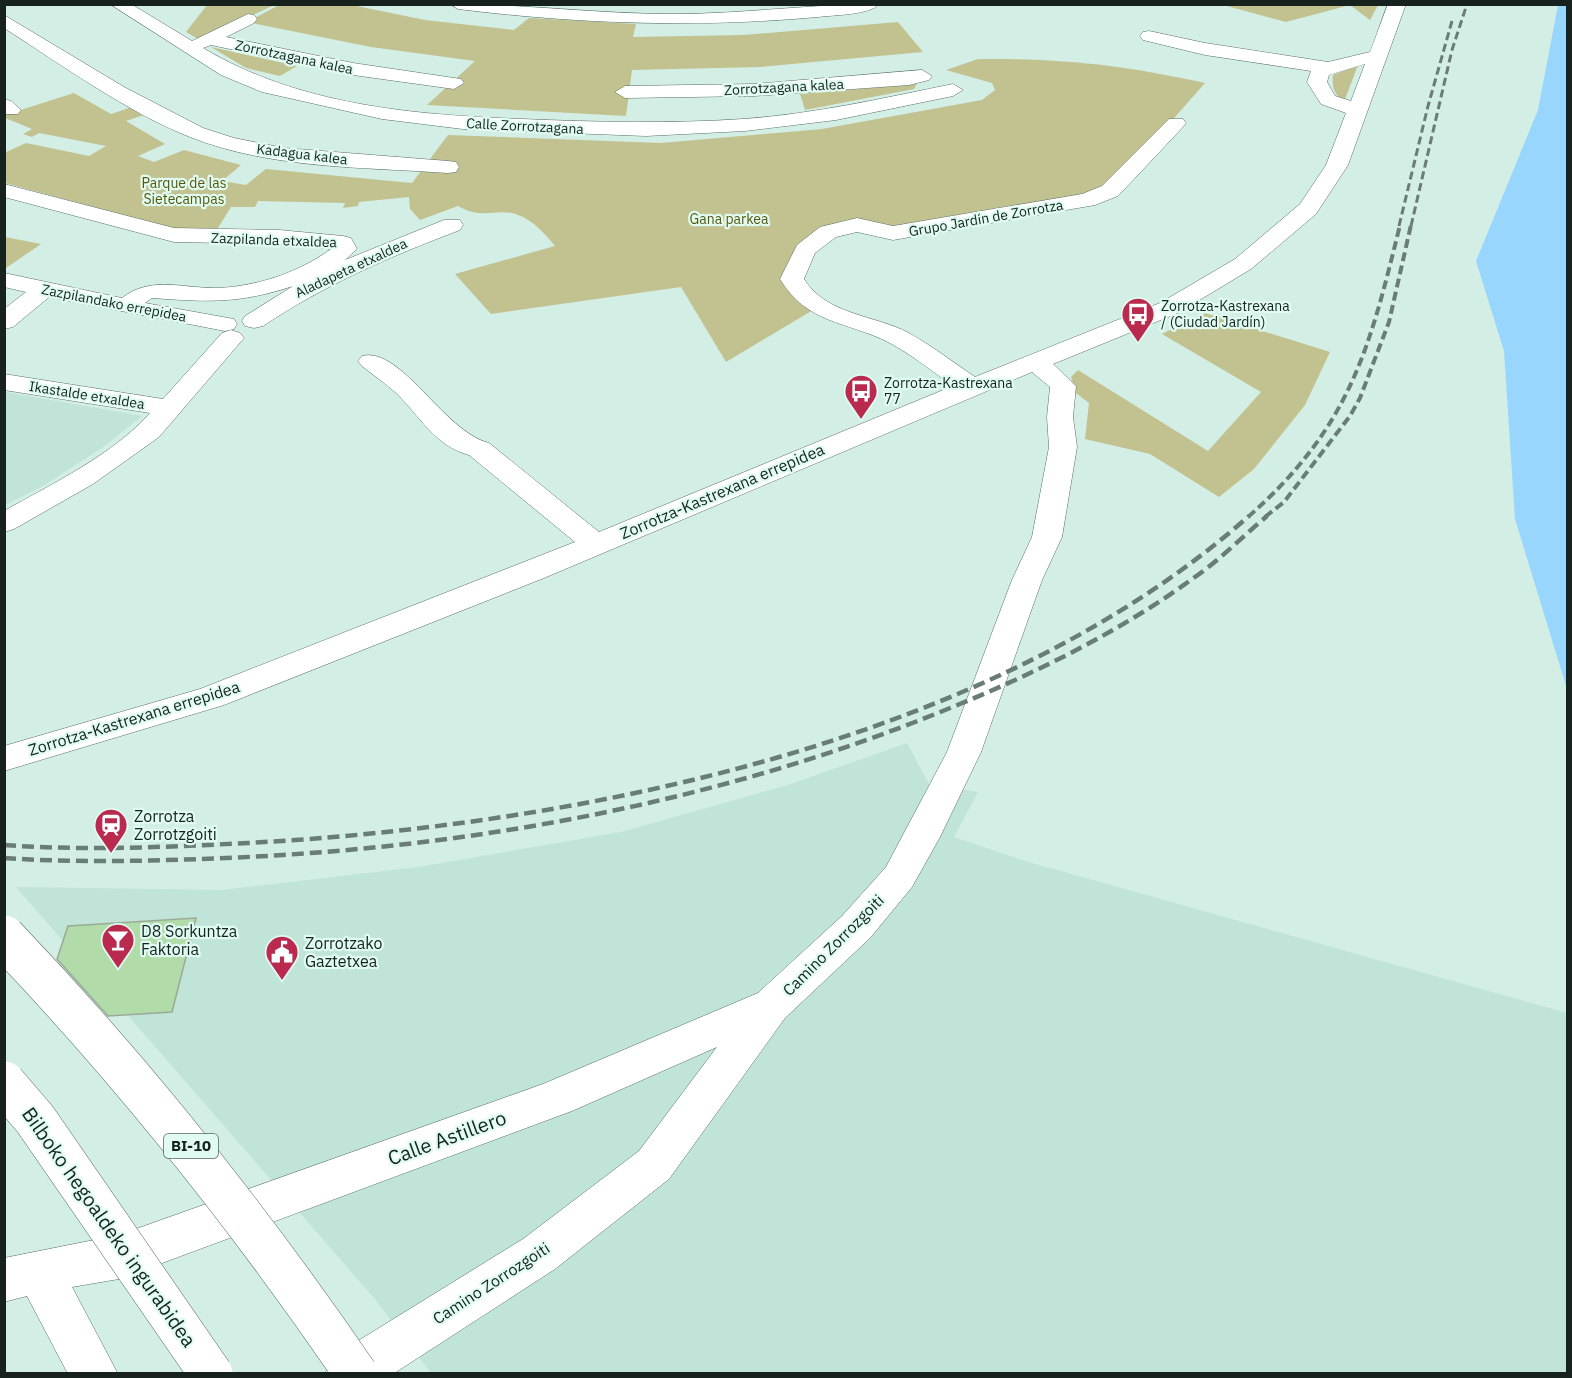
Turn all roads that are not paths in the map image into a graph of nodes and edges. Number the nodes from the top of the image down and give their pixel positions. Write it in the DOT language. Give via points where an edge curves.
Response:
graph roads {
  1 [pos="16,4"];
  2 [pos="118,4"];
  3 [pos="458,4"];
  4 [pos="871,4"];
  5 [pos="1397,4"];
  6 [pos="4,11"];
  7 [pos="248,19"];
  8 [pos="4,20"];
  9 [pos="1149,36"];
  10 [pos="1378,56"];
  11 [pos="1327,68"];
  12 [pos="938,75"];
  13 [pos="452,83"];
  14 [pos="953,90"];
  15 [pos="625,92"];
  16 [pos="1357,110"];
  17 [pos="1176,123"];
  18 [pos="448,167"];
  19 [pos="4,190"];
  20 [pos="452,225"];
  21 [pos="4,280"];
  22 [pos="44,290"];
  23 [pos="126,306"];
  24 [pos="254,321"];
  25 [pos="4,322"];
  26 [pos="223,340"];
  27 [pos="371,361"];
  28 [pos="1036,363"];
  29 [pos="4,382"];
  30 [pos="973,387"];
  31 [pos="169,408"];
  32 [pos="4,523"];
  33 [pos="595,544"];
  34 [pos="4,759"];
  35 [pos="4,937"];
  36 [pos="771,1006"];
  37 [pos="4,1083"];
  38 [pos="21,1276"];
  39 [pos="94,1374"];
  40 [pos="211,1374"];
  41 [pos="349,1374"];
  42 [pos="356,1374"];
  1 -- 6 [label="main road"];
  2 -- 14 [label="main road, Calle Zorrotzagana" via="228,71 269,88 351,107 463,123 646,130 744,125 836,114"];
  3 -- 4 [label="main road" via="582,16 688,19 781,15"];
  5 -- 10 [label="main road, Zorrotza-Kastrexana errepidea"];
  7 -- 13 [label="main road, Zorrotzagana kalea" via="203,42"];
  8 -- 18 [label="main road, Kadagua kalea" via="117,91 196,132 272,152"];
  9 -- 11 [label="main road"];
  10 -- 11 [label="main road"];
  10 -- 16 [label="main road, Zorrotza-Kastrexana errepidea"];
  11 -- 16 [label="main road" via="1317,82 1328,100"];
  12 -- 15 [label="main road, Zorrotzagana kalea" via="753,90"];
  16 -- 28 [label="main road, Zorrotza-Kastrexana errepidea" via="1325,186 1308,209 1280,235 1243,264 1169,308"];
  17 -- 30 [label="main road, Grupo Jardín de Zorrotza" via="1110,191 1088,200 894,233 857,225 828,232 805,250 792,279 798,294 818,307 898,338"];
  19 -- 23 [label="main road, Zazpilanda etxaldea" via="174,235 344,243 345,249 336,257 262,288 221,295 152,291 142,293"];
  20 -- 24 [label="main road, Aladapeta etxaldea" via="321,281"];
  21 -- 22 [label="main road, Zazpilandako errepidea"];
  22 -- 23 [label="main road, Zazpilandako errepidea"];
  22 -- 25 [label="main road"];
  23 -- 26 [label="main road, Zazpilandako errepidea"];
  24 -- 26 [label="main road, Zazpilandako errepidea" via="236,319"];
  26 -- 31 [label="main road"];
  27 -- 33 [label="main road" via="404,386 465,447 479,449"];
  28 -- 30 [label="main road, Zorrotza-Kastrexana errepidea"];
  28 -- 36 [label="main road, Camino Zorrozgoiti" via="1063,386 1063,447 1047,537 1027,580 964,752 899,877 856,927"];
  29 -- 31 [label="main road, Ikastalde etxaldea"];
  30 -- 33 [label="main road, Zorrotza-Kastrexana errepidea"];
  31 -- 32 [label="main road" via="149,430 83,478"];
  33 -- 34 [label="main road, Zorrotza-Kastrexana errepidea" via="212,697"];
  35 -- 42 [label="main road, BI-10, bridge" via="61,995 184,1137"];
  36 -- 38 [label="main road, Calle Astillero" via="557,1098 118,1257"];
  36 -- 41 [label="main road, Camino Zorrozgoiti" via="654,1165 539,1254"];
  37 -- 40 [label="main road, Bilboko hegoaldeko ingurabidea, bridge" via="35,1119"];
  38 -- 39 [label="main road"];
}
